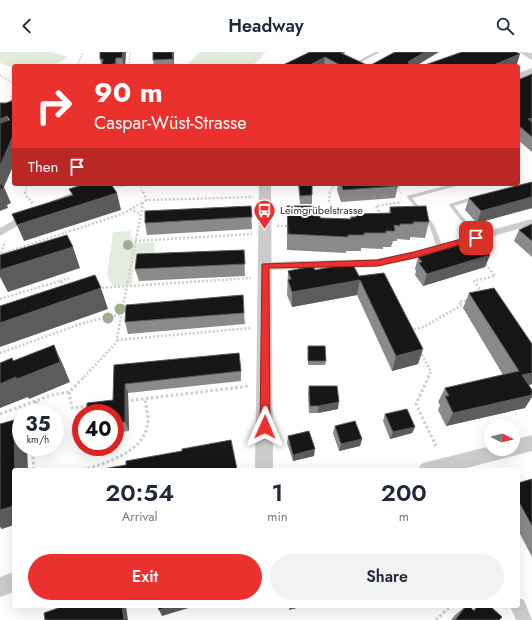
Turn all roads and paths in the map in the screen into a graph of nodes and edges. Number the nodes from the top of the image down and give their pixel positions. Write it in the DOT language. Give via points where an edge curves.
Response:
graph roads {
  1 [pos="83,52"];
  2 [pos="130,52"];
  3 [pos="378,52"];
  4 [pos="524,52"];
  5 [pos="532,57"];
  6 [pos="78,64"];
  7 [pos="129,64"];
  8 [pos="355,64"];
  9 [pos="532,71"];
  10 [pos="0,75"];
  11 [pos="520,76"];
  12 [pos="12,83"];
  13 [pos="27,186"];
  14 [pos="100,186"];
  15 [pos="140,186"];
  16 [pos="265,186"];
  17 [pos="332,186"];
  18 [pos="398,186"];
  19 [pos="450,186"];
  20 [pos="258,197"];
  21 [pos="476,198"];
  22 [pos="147,200"];
  23 [pos="143,203"];
  24 [pos="39,209"];
  25 [pos="130,210"];
  26 [pos="140,214"];
  27 [pos="382,217"];
  28 [pos="532,222"];
  29 [pos="340,224"];
  30 [pos="275,226"];
  31 [pos="298,226"];
  32 [pos="0,233"];
  33 [pos="257,234"];
  34 [pos="476,238"];
  35 [pos="135,241"];
  36 [pos="440,248"];
  37 [pos="1,254"];
  38 [pos="480,257"];
  39 [pos="261,272"];
  40 [pos="69,278"];
  41 [pos="60,281"];
  42 [pos="127,286"];
  43 [pos="96,289"];
  44 [pos="72,291"];
  45 [pos="486,297"];
  46 [pos="0,299"];
  47 [pos="472,299"];
  48 [pos="122,314"];
  49 [pos="255,327"];
  50 [pos="413,337"];
  51 [pos="117,340"];
  52 [pos="416,344"];
  53 [pos="0,353"];
  54 [pos="254,386"];
  55 [pos="69,392"];
  56 [pos="145,399"];
  57 [pos="37,400"];
  58 [pos="123,402"];
  59 [pos="35,404"];
  60 [pos="72,408"];
  61 [pos="0,414"];
  62 [pos="532,443"];
  63 [pos="436,446"];
  64 [pos="520,446"];
  65 [pos="33,456"];
  66 [pos="489,456"];
  67 [pos="34,468"];
  68 [pos="89,468"];
  69 [pos="264,468"];
  70 [pos="452,468"];
  71 [pos="12,583"];
  72 [pos="0,587"];
  73 [pos="449,608"];
  74 [pos="519,608"];
  75 [pos="436,620"];
  76 [pos="524,620"];
  1 -- 6 [label="path"];
  2 -- 7 [label="path"];
  3 -- 8 [label="lane"];
  4 -- 5 [label="street"];
  9 -- 11 [label="street"];
  10 -- 12 [label="path"];
  13 -- 24 [label="path" via="25,194"];
  14 -- 24 [label="street" via="68,196"];
  15 -- 22 [label="path"];
  16 -- 39 [label="street"];
  17 -- 29 [label="path" via="328,190 328,196"];
  18 -- 27 [label="path" via="403,200 400,203 376,206"];
  19 -- 36 [label="lane" via="409,197 431,225"];
  20 -- 22 [label="path"];
  21 -- 34 [label="lane" via="451,205"];
  22 -- 23 [label="path"];
  23 -- 25 [label="path"];
  23 -- 26 [label="path"];
  24 -- 32 [label="street"];
  25 -- 26 [label="path"];
  25 -- 37 [label="path"];
  26 -- 35 [label="path"];
  28 -- 34 [label="street"];
  30 -- 31 [label="path"];
  33 -- 35 [label="path"];
  34 -- 36 [label="street"];
  35 -- 42 [label="path"];
  36 -- 39 [label="street" via="377,263"];
  38 -- 45 [label="path" via="495,276 474,281"];
  39 -- 42 [label="path"];
  39 -- 69 [label="street"];
  40 -- 41 [label="path"];
  41 -- 44 [label="path"];
  41 -- 46 [label="path"];
  42 -- 43 [label="path"];
  42 -- 48 [label="path"];
  47 -- 50 [label="path" via="459,302 462,305 424,327 409,330"];
  48 -- 51 [label="path"];
  48 -- 53 [label="path" via="86,322"];
  49 -- 51 [label="path"];
  51 -- 55 [label="path" via="76,388"];
  52 -- 63 [label="path" via="431,372 416,404"];
  54 -- 56 [label="path"];
  55 -- 57 [label="path"];
  55 -- 60 [label="path"];
  56 -- 58 [label="path"];
  56 -- 68 [label="path" via="148,420 144,434 133,448 121,457"];
  57 -- 59 [label="path"];
  57 -- 61 [label="path"];
  62 -- 64 [label="street"];
  65 -- 67 [label="path"];
  66 -- 70 [label="street"];
  71 -- 72 [label="street"];
  73 -- 75 [label="path"];
  74 -- 76 [label="street"];
}
